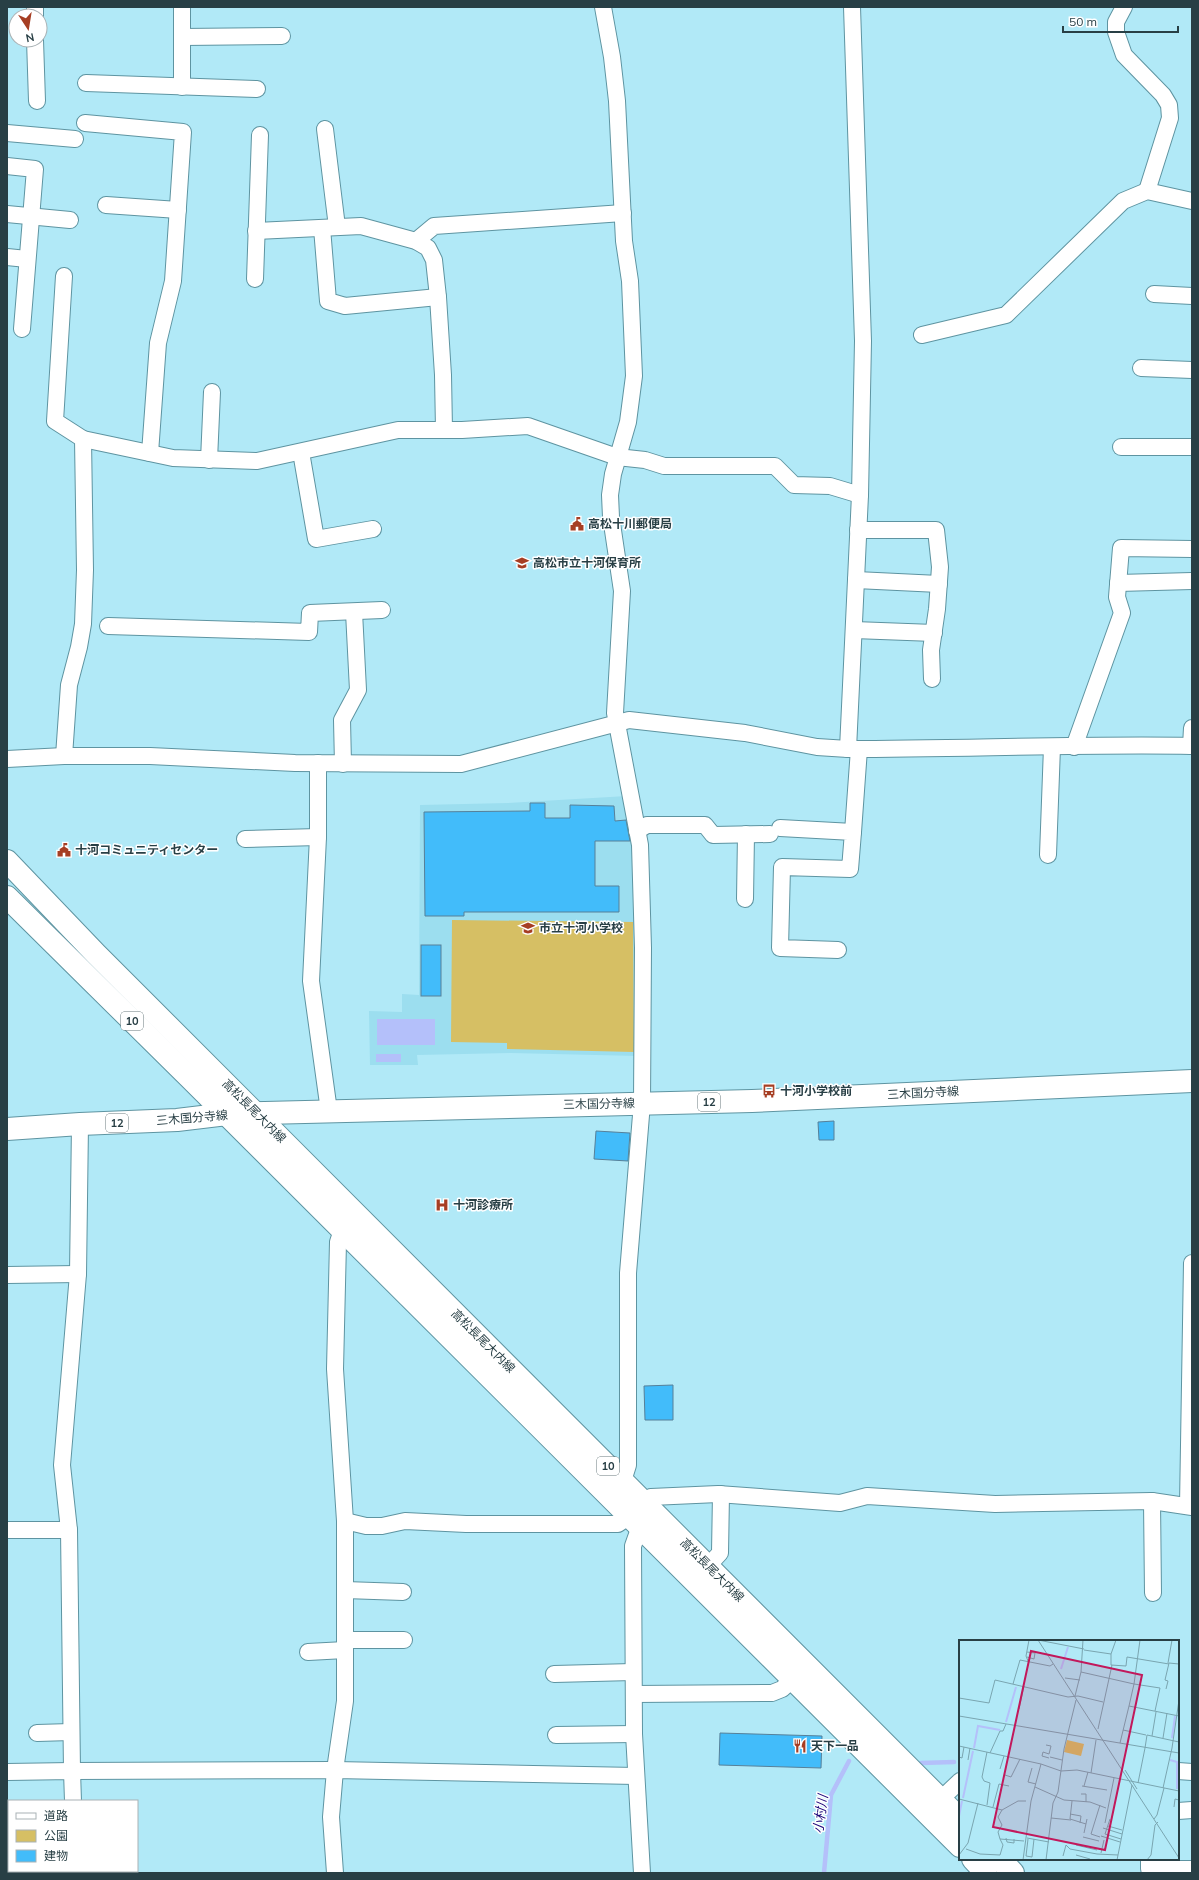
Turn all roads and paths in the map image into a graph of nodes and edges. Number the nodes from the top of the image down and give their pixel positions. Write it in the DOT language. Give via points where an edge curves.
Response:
graph roads {
  1 [pos="182,7"];
  2 [pos="603,7"];
  3 [pos="852,7"];
  4 [pos="1124,7"];
  5 [pos="182,36"];
  6 [pos="282,36"];
  7 [pos="36,48"];
  8 [pos="86,84"];
  9 [pos="182,87"];
  10 [pos="257,89"];
  11 [pos="36,101"];
  12 [pos="85,123"];
  13 [pos="325,129"];
  14 [pos="7,134"];
  15 [pos="260,135"];
  16 [pos="75,139"];
  17 [pos="7,166"];
  18 [pos="1147,191"];
  19 [pos="1192,201"];
  20 [pos="106,205"];
  21 [pos="178,210"];
  22 [pos="623,213"];
  23 [pos="7,214"];
  24 [pos="31,216"];
  25 [pos="70,220"];
  26 [pos="329,227"];
  27 [pos="256,231"];
  28 [pos="416,241"];
  29 [pos="7,257"];
  30 [pos="27,259"];
  31 [pos="64,276"];
  32 [pos="255,280"];
  33 [pos="1154,294"];
  34 [pos="1192,296"];
  35 [pos="438,297"];
  36 [pos="22,329"];
  37 [pos="922,335"];
  38 [pos="1141,368"];
  39 [pos="1192,370"];
  40 [pos="212,392"];
  41 [pos="444,430"];
  42 [pos="83,439"];
  43 [pos="1120,447"];
  44 [pos="1192,447"];
  45 [pos="301,452"];
  46 [pos="150,453"];
  47 [pos="617,457"];
  48 [pos="209,460"];
  49 [pos="860,495"];
  50 [pos="373,529"];
  51 [pos="858,530"];
  52 [pos="1192,548"];
  53 [pos="856,580"];
  54 [pos="1192,581"];
  55 [pos="1118,583"];
  56 [pos="939,584"];
  57 [pos="382,610"];
  58 [pos="354,612"];
  59 [pos="108,626"];
  60 [pos="854,630"];
  61 [pos="934,633"];
  62 [pos="932,679"];
  63 [pos="617,723"];
  64 [pos="1192,728"];
  65 [pos="1192,746"];
  66 [pos="1052,747"];
  67 [pos="1074,747"];
  68 [pos="854,749"];
  69 [pos="64,756"];
  70 [pos="7,759"];
  71 [pos="318,763"];
  72 [pos="343,764"];
  73 [pos="637,831"];
  74 [pos="853,832"];
  75 [pos="746,834"];
  76 [pos="318,837"];
  77 [pos="245,839"];
  78 [pos="1048,855"];
  79 [pos="7,861"];
  80 [pos="7,897"];
  81 [pos="745,899"];
  82 [pos="838,950"];
  83 [pos="1192,1081"];
  84 [pos="642,1103"];
  85 [pos="329,1111"];
  86 [pos="255,1113"];
  87 [pos="227,1114"];
  88 [pos="80,1124"];
  89 [pos="7,1129"];
  90 [pos="342,1230"];
  91 [pos="1192,1263"];
  92 [pos="78,1274"];
  93 [pos="7,1275"];
  94 [pos="617,1490"];
  95 [pos="721,1494"];
  96 [pos="1152,1501"];
  97 [pos="1190,1506"];
  98 [pos="642,1515"];
  99 [pos="344,1521"];
  100 [pos="7,1530"];
  101 [pos="69,1530"];
  102 [pos="708,1566"];
  103 [pos="345,1590"];
  104 [pos="403,1592"];
  105 [pos="1153,1593"];
  106 [pos="404,1640"];
  107 [pos="345,1645"];
  108 [pos="308,1652"];
  109 [pos="633,1672"];
  110 [pos="554,1674"];
  111 [pos="793,1679"];
  112 [pos="634,1694"];
  113 [pos="71,1732"];
  114 [pos="37,1733"];
  115 [pos="634,1734"];
  116 [pos="556,1735"];
  117 [pos="335,1770"];
  118 [pos="72,1771"];
  119 [pos="7,1772"];
  120 [pos="1179,1772"];
  121 [pos="1192,1772"];
  122 [pos="636,1776"];
  123 [pos="959,1782"];
  124 [pos="941,1799"];
  125 [pos="73,1800"];
  126 [pos="1192,1810"];
  127 [pos="1179,1811"];
  128 [pos="959,1818"];
  129 [pos="959,1845"];
  130 [pos="974,1860"];
  131 [pos="1001,1860"];
  132 [pos="1149,1860"];
  133 [pos="1192,1869"];
  134 [pos="335,1873"];
  135 [pos="642,1873"];
  136 [pos="986,1873"];
  137 [pos="1013,1873"];
  1 -- 5 [label="street"];
  2 -- 22 [label="street" via="617,101"];
  3 -- 49 [label="street" via="863,341"];
  4 -- 18 [label="street" via="1116,22 1116,32 1124,55 1163,95 1169,105 1170,118"];
  5 -- 6 [label="street"];
  5 -- 9 [label="street"];
  7 -- 11 [label="street"];
  8 -- 9 [label="street"];
  9 -- 10 [label="street"];
  12 -- 21 [label="street" via="183,132"];
  13 -- 26 [label="street"];
  14 -- 16 [label="street"];
  15 -- 27 [label="street"];
  17 -- 24 [label="street" via="35,169"];
  18 -- 19 [label="street"];
  18 -- 37 [label="street" via="1123,200 1006,315"];
  20 -- 21 [label="street"];
  21 -- 46 [label="street" via="173,281 158,342"];
  22 -- 28 [label="street" via="434,226"];
  22 -- 47 [label="street" via="630,281 634,376 628,422"];
  23 -- 24 [label="street"];
  24 -- 25 [label="street"];
  24 -- 30 [label="street"];
  26 -- 27 [label="street"];
  26 -- 28 [label="street" via="361,226"];
  26 -- 35 [label="street" via="328,301 345,306"];
  27 -- 32 [label="street"];
  28 -- 35 [label="street" via="428,248 434,260"];
  29 -- 30 [label="street"];
  30 -- 36 [label="street"];
  31 -- 42 [label="street" via="55,421"];
  33 -- 34 [label="street"];
  35 -- 41 [label="street"];
  38 -- 39 [label="street"];
  40 -- 48 [label="street"];
  41 -- 45 [label="street" via="398,430"];
  41 -- 47 [label="street" via="528,426"];
  42 -- 46 [label="street"];
  42 -- 69 [label="street" via="83,624 69,685"];
  43 -- 44 [label="street"];
  45 -- 48 [label="street" via="257,462"];
  45 -- 50 [label="street" via="316,539"];
  46 -- 48 [label="street" via="173,458"];
  47 -- 49 [label="street" via="645,460 664,466 775,466 794,485 830,486"];
  47 -- 63 [label="street" via="610,496 622,591 615,713"];
  49 -- 51 [label="street"];
  51 -- 53 [label="street"];
  51 -- 56 [label="street" via="936,530"];
  52 -- 55 [label="street" via="1121,548"];
  53 -- 56 [label="street"];
  53 -- 60 [label="street"];
  54 -- 55 [label="street"];
  55 -- 67 [label="street" via="1117,597 1122,613"];
  56 -- 61 [label="street"];
  57 -- 58 [label="street"];
  58 -- 59 [label="street" via="310,613 309,632"];
  58 -- 72 [label="street" via="358,690 342,720"];
  60 -- 61 [label="street"];
  60 -- 68 [label="street"];
  61 -- 62 [label="street"];
  63 -- 68 [label="street" via="629,720 745,733 817,747"];
  63 -- 72 [label="street" via="461,764"];
  63 -- 73 [label="street"];
  64 -- 65 [label="street"];
  65 -- 67 [label="street"];
  66 -- 67 [label="street"];
  66 -- 68 [label="street"];
  66 -- 78 [label="street"];
  68 -- 74 [label="street"];
  69 -- 70 [label="street"];
  69 -- 71 [label="street" via="150,756"];
  71 -- 72 [label="street"];
  71 -- 76 [label="street"];
  73 -- 75 [label="street" via="647,825 705,825 713,835"];
  73 -- 84 [label="street" via="640,845 643,948"];
  74 -- 75 [label="street" via="775,831"];
  74 -- 82 [label="street" via="850,869 782,867 780,948"];
  75 -- 81 [label="street"];
  76 -- 77 [label="street"];
  76 -- 85 [label="street" via="311,981"];
  79 -- 86 [label="main road, 高松長尾大内線 / 10"];
  80 -- 87 [label="main road, 高松長尾大内線 / 10"];
  83 -- 84 [label="main road, 三木国分寺線 / 12"];
  84 -- 85 [label="main road, 三木国分寺線 / 12"];
  84 -- 94 [label="street" via="628,1273 628,1465"];
  85 -- 86 [label="main road, 三木国分寺線 / 12"];
  86 -- 87 [label="main road, 三木国分寺線 / 12"];
  86 -- 94 [label="main road, 高松長尾大内線 / 10"];
  87 -- 88 [label="main road, 三木国分寺線 / 12" via="177,1120"];
  87 -- 90 [label="main road, 高松長尾大内線 / 10"];
  88 -- 89 [label="main road, 三木国分寺線 / 12"];
  88 -- 92 [label="street"];
  90 -- 94 [label="main road, 高松長尾大内線 / 10"];
  90 -- 99 [label="street" via="338,1242 335,1369"];
  91 -- 97 [label="street"];
  92 -- 93 [label="street"];
  92 -- 101 [label="street" via="62,1465"];
  94 -- 98 [label="main road, 高松長尾大内線 / 10"];
  95 -- 96 [label="street" via="840,1503 867,1496 995,1504"];
  95 -- 98 [label="street" via="652,1497"];
  95 -- 102 [label="street" via="720,1553"];
  96 -- 97 [label="street"];
  96 -- 105 [label="street"];
  98 -- 99 [label="street" via="618,1524 595,1525 405,1521 382,1526 366,1526"];
  98 -- 102 [label="main road, 高松長尾大内線 / 10"];
  98 -- 109 [label="street" via="633,1546"];
  98 -- 111 [label="main road, 高松長尾大内線 / 10"];
  99 -- 103 [label="street"];
  100 -- 101 [label="street"];
  101 -- 113 [label="street"];
  102 -- 124 [label="main road, 高松長尾大内線 / 10"];
  103 -- 104 [label="street"];
  103 -- 107 [label="street"];
  106 -- 107 [label="street"];
  107 -- 108 [label="street"];
  107 -- 117 [label="street" via="345,1701"];
  109 -- 110 [label="street"];
  109 -- 112 [label="street"];
  111 -- 112 [label="street" via="782,1689 772,1693"];
  111 -- 129 [label="main road, 高松長尾大内線 / 10"];
  112 -- 115 [label="street"];
  113 -- 114 [label="street"];
  113 -- 118 [label="street"];
  115 -- 116 [label="street"];
  115 -- 122 [label="street"];
  117 -- 118 [label="street"];
  117 -- 122 [label="street"];
  117 -- 134 [label="street" via="332,1817"];
  118 -- 119 [label="street"];
  118 -- 125 [label="street"];
  120 -- 121 [label="street"];
  122 -- 135 [label="street"];
  123 -- 124 [label="street"];
  124 -- 128 [label="main road, 高松長尾大内線 / 10"];
  126 -- 127 [label="street"];
  130 -- 136 [label="main road"];
  131 -- 137 [label="main road"];
  132 -- 133 [label="street" via="1149,1869"];
}
